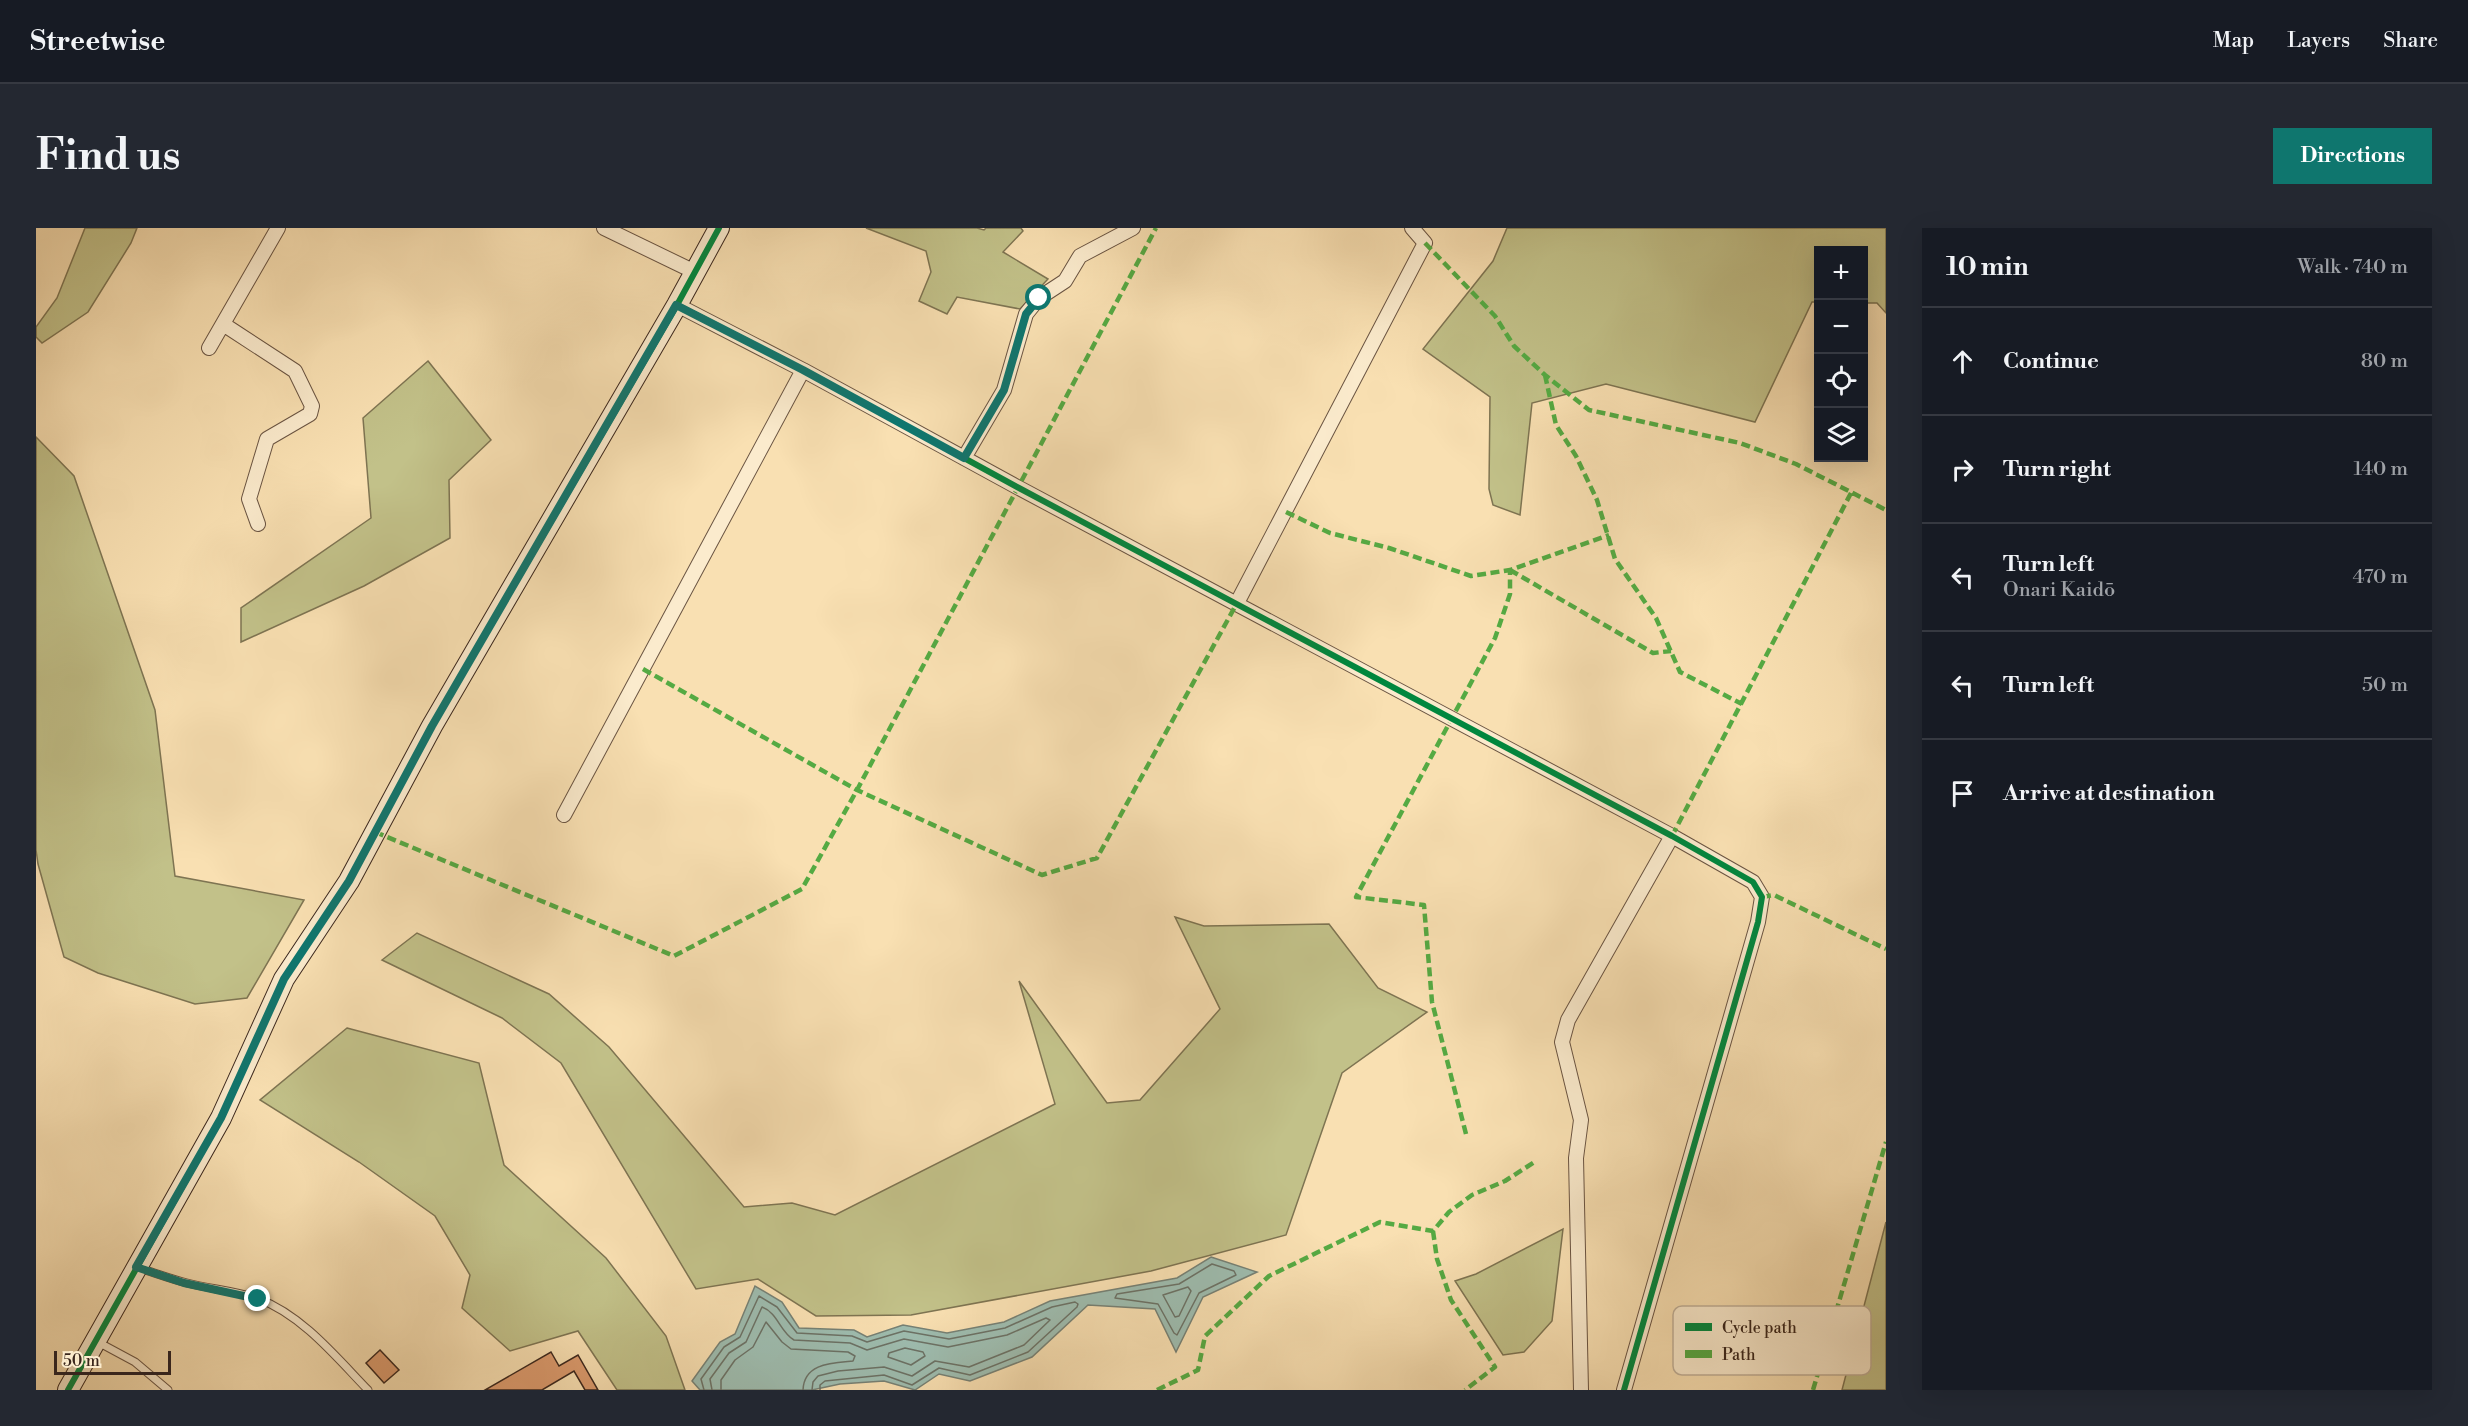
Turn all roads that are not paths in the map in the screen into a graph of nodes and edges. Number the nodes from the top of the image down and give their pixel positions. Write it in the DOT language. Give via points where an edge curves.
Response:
graph roads {
  1 [pos="278,228"];
  2 [pos="604,228"];
  3 [pos="719,228"];
  4 [pos="1132,228"];
  5 [pos="1412,228"];
  6 [pos="695,272"];
  7 [pos="676,305"];
  8 [pos="223,324"];
  9 [pos="209,348"];
  10 [pos="803,370"];
  11 [pos="964,458"];
  12 [pos="258,524"];
  13 [pos="1237,603"];
  14 [pos="564,815"];
  15 [pos="1672,836"];
  16 [pos="136,1267"];
  17 [pos="95,1341"];
  18 [pos="68,1390"];
  19 [pos="168,1390"];
  20 [pos="368,1390"];
  21 [pos="1581,1390"];
  22 [pos="1624,1390"];
  1 -- 8 [label="street"];
  2 -- 6 [label="street"];
  3 -- 6 [label="street"];
  4 -- 11 [label="street" via="1080,256 1065,281 1039,298 1026,314 1004,390"];
  5 -- 13 [label="street" via="1425,243"];
  6 -- 7 [label="street"];
  7 -- 10 [label="street"];
  7 -- 16 [label="street" via="432,726 349,881 284,979 221,1118"];
  8 -- 9 [label="street"];
  8 -- 12 [label="street" via="295,371 312,406 310,414 267,439 249,499"];
  10 -- 11 [label="street"];
  10 -- 14 [label="street"];
  11 -- 13 [label="street"];
  13 -- 15 [label="street"];
  15 -- 21 [label="street" via="1568,1020 1562,1042 1581,1120 1576,1158"];
  15 -- 22 [label="street" via="1753,882 1762,897"];
  16 -- 17 [label="street"];
  16 -- 20 [label="lane" via="184,1283 258,1299 277,1308"];
  17 -- 18 [label="street"];
  17 -- 19 [label="lane" via="135,1362"];
}
